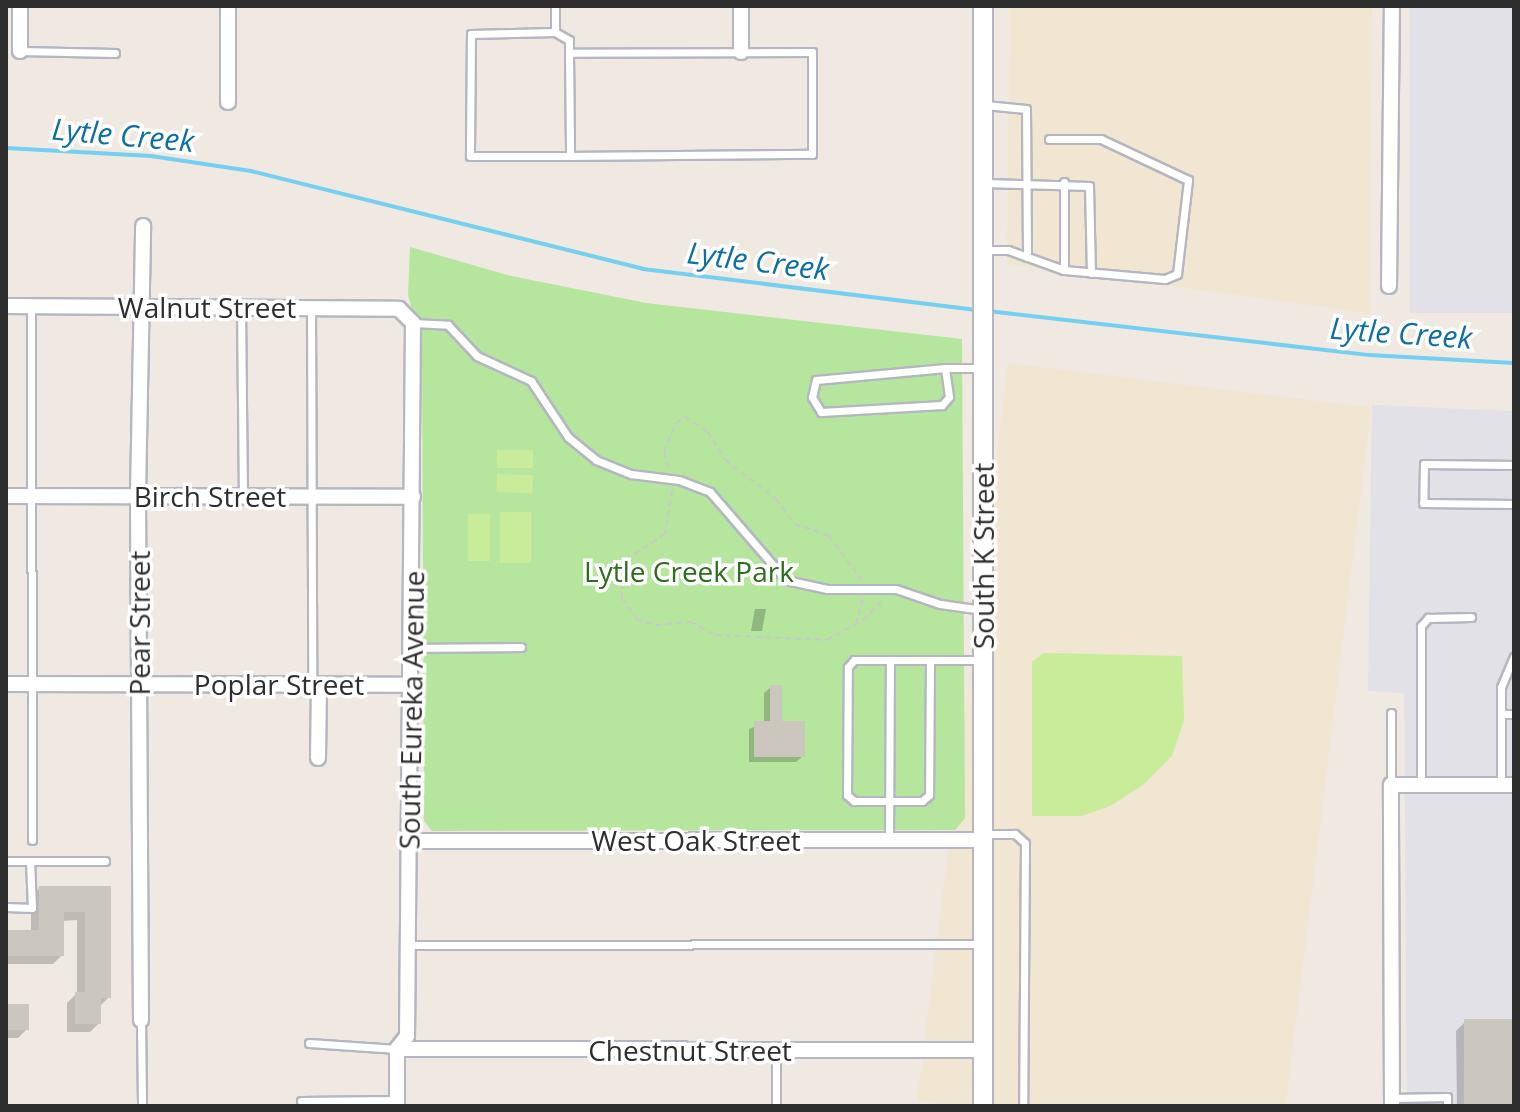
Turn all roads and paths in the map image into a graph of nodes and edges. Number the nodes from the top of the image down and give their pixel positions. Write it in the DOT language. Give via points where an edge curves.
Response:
graph roads {
  1 [pos="20,6"];
  2 [pos="228,6"];
  3 [pos="555,6"];
  4 [pos="741,6"];
  5 [pos="983,6"];
  6 [pos="1392,6"];
  7 [pos="555,32"];
  8 [pos="20,51"];
  9 [pos="741,52"];
  10 [pos="115,53"];
  11 [pos="569,53"];
  12 [pos="228,102"];
  13 [pos="983,105"];
  14 [pos="1049,139"];
  15 [pos="570,156"];
  16 [pos="1027,182"];
  17 [pos="1064,182"];
  18 [pos="983,183"];
  19 [pos="143,226"];
  20 [pos="983,250"];
  21 [pos="1027,257"];
  22 [pos="1064,270"];
  23 [pos="1091,273"];
  24 [pos="1389,286"];
  25 [pos="6,306"];
  26 [pos="31,306"];
  27 [pos="142,307"];
  28 [pos="241,308"];
  29 [pos="311,308"];
  30 [pos="410,318"];
  31 [pos="983,359"];
  32 [pos="945,368"];
  33 [pos="1514,465"];
  34 [pos="670,478"];
  35 [pos="33,495"];
  36 [pos="138,495"];
  37 [pos="6,496"];
  38 [pos="243,496"];
  39 [pos="311,497"];
  40 [pos="413,497"];
  41 [pos="1514,504"];
  42 [pos="862,587"];
  43 [pos="883,587"];
  44 [pos="984,610"];
  45 [pos="1471,617"];
  46 [pos="856,624"];
  47 [pos="521,647"];
  48 [pos="412,648"];
  49 [pos="1514,657"];
  50 [pos="890,660"];
  51 [pos="930,660"];
  52 [pos="983,660"];
  53 [pos="1512,668"];
  54 [pos="6,684"];
  55 [pos="32,684"];
  56 [pos="139,684"];
  57 [pos="316,685"];
  58 [pos="408,685"];
  59 [pos="1391,713"];
  60 [pos="1501,714"];
  61 [pos="1514,714"];
  62 [pos="318,758"];
  63 [pos="1391,785"];
  64 [pos="1421,785"];
  65 [pos="1507,785"];
  66 [pos="889,801"];
  67 [pos="983,837"];
  68 [pos="32,840"];
  69 [pos="889,840"];
  70 [pos="410,841"];
  71 [pos="6,861"];
  72 [pos="30,861"];
  73 [pos="105,861"];
  74 [pos="6,907"];
  75 [pos="982,944"];
  76 [pos="408,945"];
  77 [pos="141,1020"];
  78 [pos="309,1043"];
  79 [pos="397,1049"];
  80 [pos="776,1050"];
  81 [pos="983,1050"];
  82 [pos="301,1101"];
  83 [pos="1392,1102"];
  84 [pos="1447,1102"];
  85 [pos="397,1103"];
  86 [pos="142,1106"];
  87 [pos="776,1106"];
  88 [pos="983,1106"];
  89 [pos="1023,1106"];
  1 -- 8 [label="street"];
  2 -- 12 [label="street"];
  3 -- 7 [label="lane"];
  4 -- 9 [label="street"];
  5 -- 13 [label="street, South K Street"];
  6 -- 24 [label="street"];
  7 -- 11 [label="lane" via="569,40"];
  7 -- 15 [label="lane" via="471,34 470,156"];
  8 -- 10 [label="lane"];
  9 -- 11 [label="lane"];
  9 -- 15 [label="lane" via="812,52 812,154"];
  11 -- 15 [label="lane"];
  13 -- 16 [label="lane" via="1026,109"];
  13 -- 18 [label="street, South K Street"];
  14 -- 23 [label="lane" via="1101,139 1188,180 1177,274 1165,279"];
  16 -- 17 [label="lane"];
  16 -- 18 [label="lane"];
  16 -- 21 [label="lane"];
  17 -- 22 [label="lane"];
  17 -- 23 [label="lane" via="1086,183 1091,189"];
  18 -- 20 [label="street, South K Street"];
  19 -- 27 [label="street, Pear Street"];
  20 -- 21 [label="lane"];
  20 -- 31 [label="street, South K Street"];
  21 -- 22 [label="lane"];
  22 -- 23 [label="lane"];
  25 -- 26 [label="street, Walnut Street"];
  26 -- 27 [label="street, Walnut Street"];
  26 -- 35 [label="lane"];
  27 -- 28 [label="street, Walnut Street"];
  27 -- 36 [label="street, Pear Street"];
  28 -- 29 [label="street, Walnut Street"];
  28 -- 38 [label="lane"];
  29 -- 30 [label="street, Walnut Street"];
  29 -- 39 [label="lane"];
  30 -- 34 [label="lane" via="448,325 477,356 531,381 568,437 596,460 631,474"];
  30 -- 40 [label="street, South Eureka Avenue"];
  31 -- 32 [label="lane"];
  31 -- 44 [label="street, South K Street"];
  32 -- 32 [label="lane" via="816,380 812,397 821,412 942,405 949,397"];
  33 -- 41 [label="lane" via="1424,464 1423,503"];
  34 -- 42 [label="lane" via="710,492 786,580 827,589"];
  34 -- 42 [label="path" via="664,452 676,423 685,417 708,432 725,460 776,499 795,524 829,536 860,571"];
  34 -- 46 [label="path" via="672,505 665,534 623,562 622,598 631,615 656,625 690,622 715,635 797,640 827,640"];
  35 -- 36 [label="street, Birch Street"];
  35 -- 37 [label="street, Birch Street"];
  35 -- 55 [label="lane"];
  36 -- 38 [label="street, Birch Street"];
  36 -- 56 [label="street, Pear Street"];
  38 -- 39 [label="street, Birch Street"];
  39 -- 40 [label="street, Birch Street"];
  39 -- 57 [label="lane"];
  40 -- 48 [label="street, South Eureka Avenue"];
  42 -- 43 [label="lane"];
  42 -- 46 [label="path"];
  43 -- 44 [label="lane"];
  43 -- 46 [label="path" via="884,599"];
  44 -- 52 [label="street, South K Street"];
  45 -- 64 [label="lane" via="1428,618 1421,626"];
  47 -- 48 [label="lane"];
  48 -- 58 [label="street, South Eureka Avenue"];
  49 -- 53 [label="lane"];
  50 -- 51 [label="lane"];
  50 -- 66 [label="lane"];
  50 -- 66 [label="lane" via="854,660 848,667 847,795 854,801"];
  51 -- 52 [label="lane"];
  51 -- 66 [label="lane" via="929,795 922,801"];
  52 -- 67 [label="street, South K Street"];
  53 -- 60 [label="lane" via="1503,681"];
  54 -- 55 [label="street, Poplar Street"];
  55 -- 56 [label="street, Poplar Street"];
  55 -- 68 [label="lane"];
  56 -- 57 [label="street, Poplar Street"];
  56 -- 77 [label="street, Pear Street"];
  57 -- 58 [label="street, Poplar Street"];
  57 -- 62 [label="street"];
  58 -- 70 [label="street, South Eureka Avenue"];
  59 -- 63 [label="lane"];
  60 -- 61 [label="lane"];
  60 -- 65 [label="lane"];
  63 -- 64 [label="street"];
  63 -- 83 [label="street"];
  64 -- 65 [label="street"];
  66 -- 69 [label="lane"];
  67 -- 69 [label="street, West Oak Street"];
  67 -- 75 [label="street, South K Street"];
  67 -- 89 [label="lane" via="1015,834 1025,843"];
  69 -- 70 [label="street, West Oak Street"];
  70 -- 76 [label="street, South Eureka Avenue"];
  71 -- 72 [label="lane"];
  72 -- 73 [label="lane"];
  72 -- 74 [label="lane" via="32,908"];
  75 -- 76 [label="lane"];
  75 -- 81 [label="street, South K Street"];
  76 -- 79 [label="street, South Eureka Avenue" via="407,1036"];
  77 -- 86 [label="lane"];
  78 -- 79 [label="lane"];
  79 -- 80 [label="street, Chestnut Street"];
  79 -- 85 [label="street, South Eureka Avenue"];
  80 -- 81 [label="street, Chestnut Street"];
  80 -- 87 [label="lane"];
  81 -- 88 [label="street, South K Street"];
  82 -- 85 [label="lane"];
  83 -- 84 [label="lane"];
}
